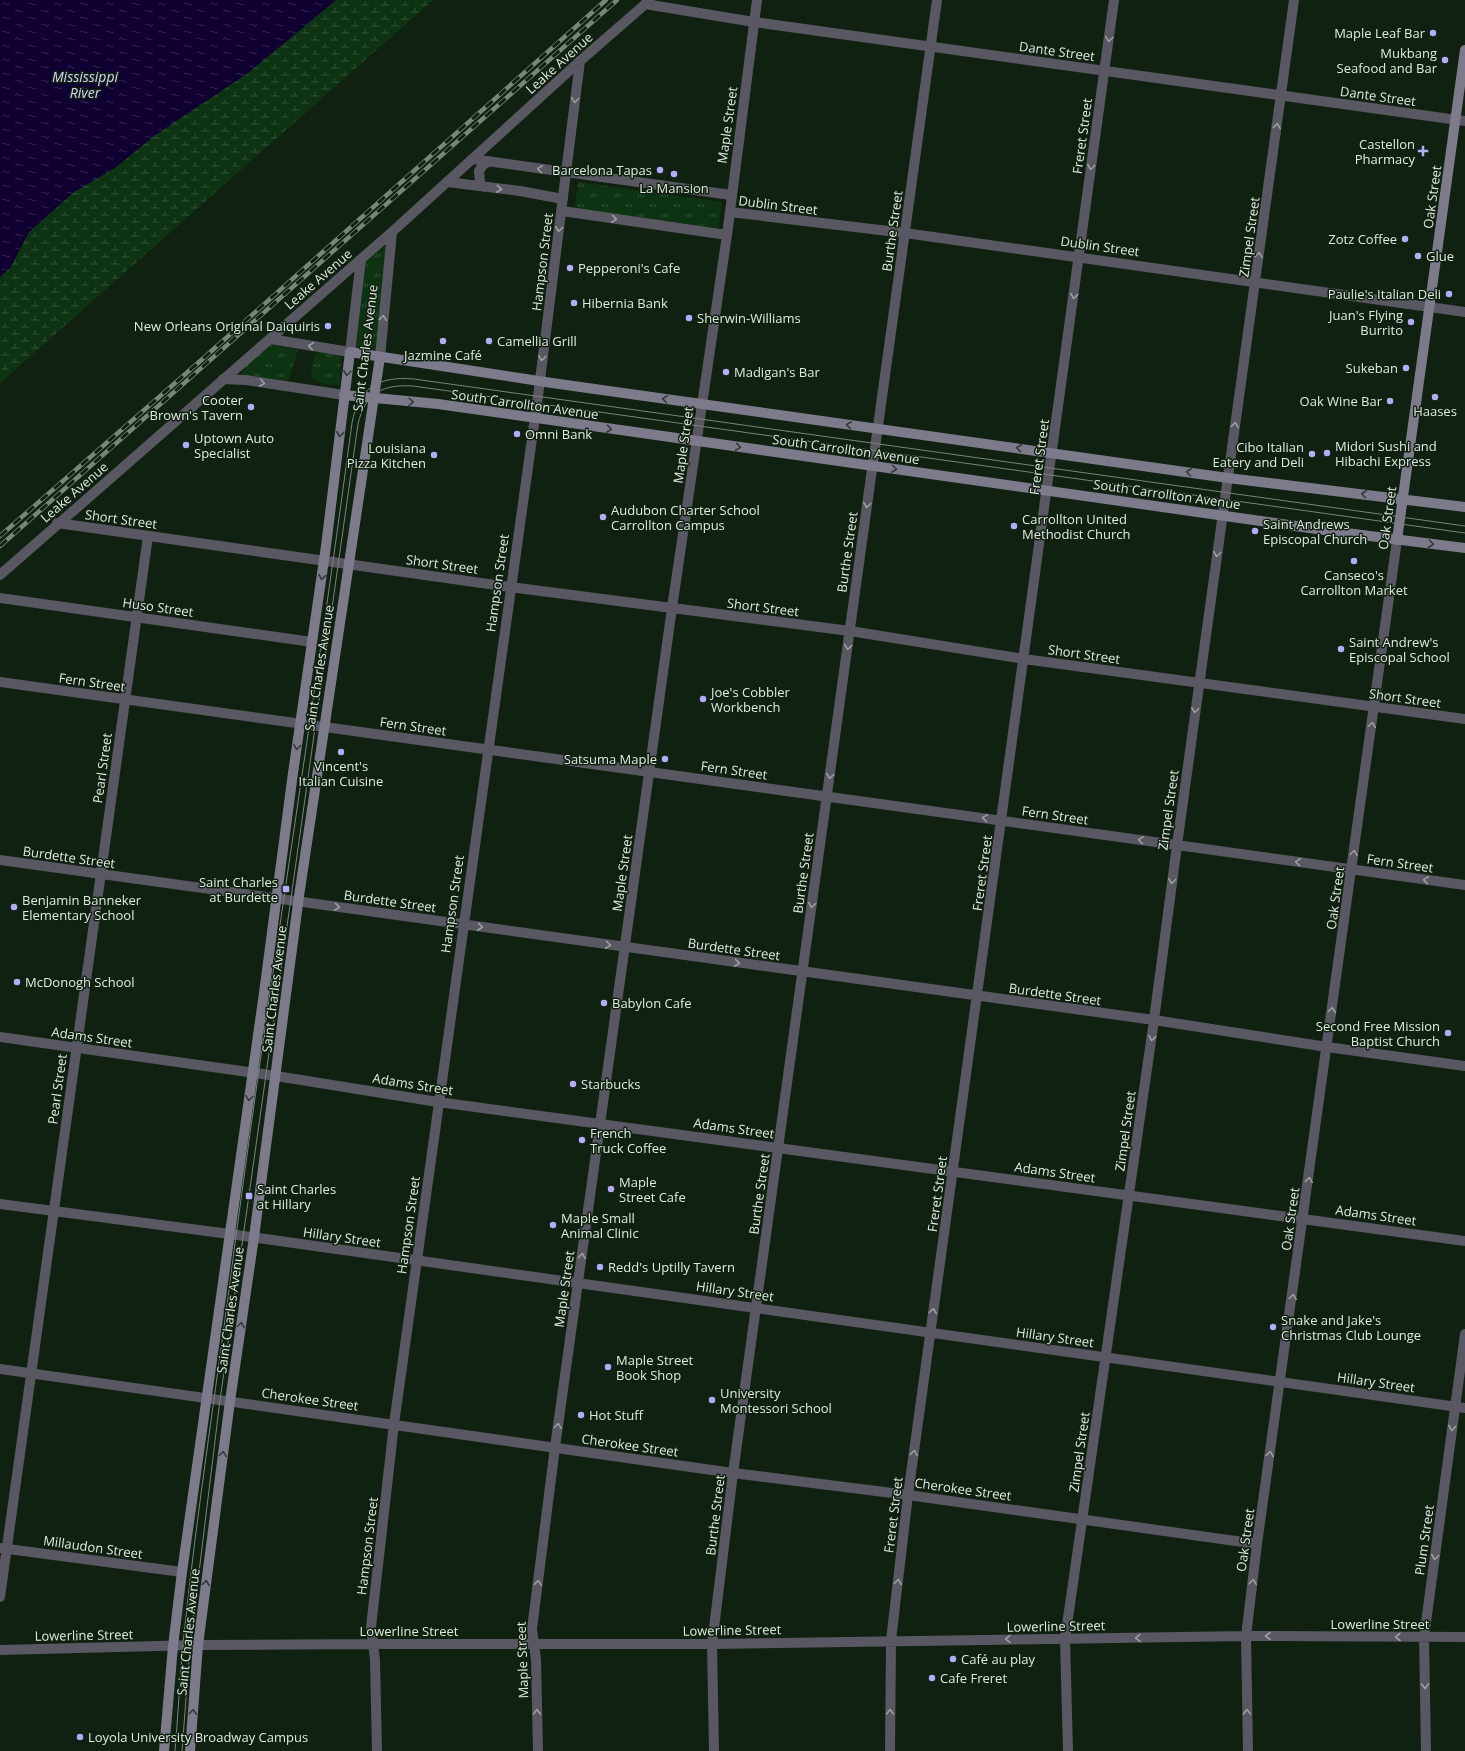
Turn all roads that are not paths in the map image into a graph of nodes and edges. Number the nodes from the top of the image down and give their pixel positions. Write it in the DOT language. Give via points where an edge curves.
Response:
graph roads {
  1 [pos="758,0"];
  2 [pos="937,0"];
  3 [pos="1114,0"];
  4 [pos="1294,0"];
  5 [pos="648,2"];
  6 [pos="754,22"];
  7 [pos="931,46"];
  8 [pos="1465,50"];
  9 [pos="580,61"];
  10 [pos="1104,70"];
  11 [pos="1282,96"];
  12 [pos="1460,120"];
  13 [pos="472,159"];
  14 [pos="489,161"];
  15 [pos="566,173"];
  16 [pos="447,182"];
  17 [pos="484,187"];
  18 [pos="731,195"];
  19 [pos="563,199"];
  20 [pos="730,209"];
  21 [pos="562,211"];
  22 [pos="392,232"];
  23 [pos="905,233"];
  24 [pos="727,235"];
  25 [pos="1079,256"];
  26 [pos="361,259"];
  27 [pos="1256,282"];
  28 [pos="1430,307"];
  29 [pos="1465,312"];
  30 [pos="270,339"];
  31 [pos="350,352"];
  32 [pos="380,357"];
  33 [pos="223,379"];
  34 [pos="539,381"];
  35 [pos="344,395"];
  36 [pos="372,399"];
  37 [pos="702,404"];
  38 [pos="534,419"];
  39 [pos="877,429"];
  40 [pos="696,441"];
  41 [pos="1052,453"];
  42 [pos="872,466"];
  43 [pos="1228,478"];
  44 [pos="1047,491"];
  45 [pos="1403,499"];
  46 [pos="1465,507"];
  47 [pos="1223,515"];
  48 [pos="57,523"];
  49 [pos="148,536"];
  50 [pos="1398,540"];
  51 [pos="1465,548"];
  52 [pos="324,560"];
  53 [pos="348,564"];
  54 [pos="0,575"];
  55 [pos="510,587"];
  56 [pos="0,598"];
  57 [pos="672,608"];
  58 [pos="136,617"];
  59 [pos="850,631"];
  60 [pos="312,642"];
  61 [pos="1024,659"];
  62 [pos="0,682"];
  63 [pos="1199,682"];
  64 [pos="125,699"];
  65 [pos="1374,706"];
  66 [pos="1465,719"];
  67 [pos="300,724"];
  68 [pos="323,727"];
  69 [pos="487,749"];
  70 [pos="649,772"];
  71 [pos="827,796"];
  72 [pos="1002,820"];
  73 [pos="1177,845"];
  74 [pos="0,860"];
  75 [pos="1352,870"];
  76 [pos="100,874"];
  77 [pos="1465,886"];
  78 [pos="276,899"];
  79 [pos="298,902"];
  80 [pos="463,925"];
  81 [pos="625,947"];
  82 [pos="802,972"];
  83 [pos="978,996"];
  84 [pos="1154,1020"];
  85 [pos="0,1037"];
  86 [pos="1327,1047"];
  87 [pos="76,1048"];
  88 [pos="1465,1066"];
  89 [pos="253,1074"];
  90 [pos="276,1076"];
  91 [pos="438,1102"];
  92 [pos="600,1123"];
  93 [pos="778,1147"];
  94 [pos="953,1170"];
  95 [pos="1128,1195"];
  96 [pos="0,1204"];
  97 [pos="53,1212"];
  98 [pos="1304,1219"];
  99 [pos="229,1234"];
  100 [pos="254,1237"];
  101 [pos="1465,1241"];
  102 [pos="416,1260"];
  103 [pos="578,1283"];
  104 [pos="756,1307"];
  105 [pos="930,1332"];
  106 [pos="1465,1334"];
  107 [pos="1106,1358"];
  108 [pos="0,1369"];
  109 [pos="31,1373"];
  110 [pos="1281,1381"];
  111 [pos="206,1397"];
  112 [pos="230,1401"];
  113 [pos="1460,1407"];
  114 [pos="394,1424"];
  115 [pos="556,1447"];
  116 [pos="733,1473"];
  117 [pos="908,1494"];
  118 [pos="1083,1519"];
  119 [pos="1257,1544"];
  120 [pos="4,1548"];
  121 [pos="182,1572"];
  122 [pos="0,1597"];
  123 [pos="1246,1636"];
  124 [pos="1465,1636"];
  125 [pos="1424,1637"];
  126 [pos="1065,1639"];
  127 [pos="891,1640"];
  128 [pos="372,1644"];
  129 [pos="712,1644"];
  130 [pos="533,1645"];
  131 [pos="173,1646"];
  132 [pos="198,1646"];
  133 [pos="0,1650"];
  134 [pos="164,1751"];
  135 [pos="190,1751"];
  136 [pos="377,1751"];
  137 [pos="538,1751"];
  138 [pos="714,1751"];
  139 [pos="890,1751"];
  140 [pos="1068,1751"];
  141 [pos="1248,1751"];
  142 [pos="1426,1751"];
  1 -- 6 [label="street, Maple Street"];
  2 -- 7 [label="street, Burthe Street"];
  3 -- 10 [label="street, Freret Street, one-way"];
  4 -- 11 [label="street, Zimpel Street"];
  5 -- 6 [label="street, Dante Street"];
  5 -- 9 [label="street, Leake Avenue"];
  6 -- 7 [label="street, Dante Street"];
  6 -- 18 [label="street, Maple Street"];
  7 -- 10 [label="street, Dante Street"];
  7 -- 23 [label="street, Burthe Street"];
  8 -- 12 [label="main road, Oak Street"];
  9 -- 13 [label="street, Leake Avenue"];
  9 -- 15 [label="street, Hampson Street, one-way"];
  10 -- 11 [label="street, Dante Street"];
  10 -- 25 [label="street, Freret Street, one-way"];
  11 -- 12 [label="street, Dante Street"];
  27 -- 11 [label="street, Zimpel Street, one-way"];
  12 -- 28 [label="main road, Oak Street"];
  13 -- 14 [label="street, Dublin Street"];
  13 -- 16 [label="street, Leake Avenue"];
  15 -- 14 [label="street, Dublin Street, one-way"];
  14 -- 17 [label="street" via="479,171 480,183"];
  15 -- 18 [label="street, Dublin Street"];
  15 -- 19 [label="street, Hampson Street"];
  16 -- 17 [label="street"];
  16 -- 22 [label="street, Leake Avenue"];
  17 -- 19 [label="street, one-way"];
  18 -- 20 [label="street, Maple Street"];
  19 -- 21 [label="street, Hampson Street"];
  20 -- 23 [label="street, Dublin Street"];
  20 -- 24 [label="street, Maple Street"];
  21 -- 24 [label="street, one-way"];
  21 -- 34 [label="street, Hampson Street, one-way"];
  22 -- 26 [label="street, Leake Avenue"];
  32 -- 22 [label="street, Saint Charles Avenue, one-way"];
  23 -- 25 [label="street, Dublin Street"];
  23 -- 39 [label="street, Burthe Street"];
  24 -- 37 [label="street, Maple Street"];
  25 -- 27 [label="street, Dublin Street"];
  25 -- 41 [label="street, Freret Street, one-way"];
  26 -- 30 [label="street, Leake Avenue"];
  26 -- 31 [label="street, Saint Charles Avenue"];
  27 -- 28 [label="street, Dublin Street"];
  43 -- 27 [label="street, Zimpel Street, one-way"];
  28 -- 29 [label="street, Dublin Street"];
  28 -- 45 [label="main road, Oak Street"];
  31 -- 30 [label="street, South Carrollton Avenue, one-way"];
  30 -- 33 [label="street, Leake Avenue"];
  31 -- 32 [label="main road, South Carrollton Avenue"];
  31 -- 35 [label="main road, Saint Charles Avenue, one-way"];
  32 -- 34 [label="main road, South Carrollton Avenue"];
  32 -- 36 [label="main road, Saint Charles Avenue"];
  33 -- 35 [label="street, South Carrollton Avenue, one-way" via="246,380"];
  33 -- 48 [label="street, Leake Avenue"];
  37 -- 34 [label="main road, South Carrollton Avenue, one-way"];
  34 -- 38 [label="street, Hampson Street"];
  35 -- 36 [label="main road, South Carrollton Avenue"];
  35 -- 52 [label="main road, Saint Charles Avenue, one-way"];
  36 -- 38 [label="main road, South Carrollton Avenue, one-way" via="438,404"];
  36 -- 53 [label="main road, Saint Charles Avenue"];
  39 -- 37 [label="main road, South Carrollton Avenue, one-way"];
  37 -- 40 [label="street, Maple Street"];
  38 -- 40 [label="main road, South Carrollton Avenue, one-way"];
  38 -- 55 [label="street, Hampson Street"];
  41 -- 39 [label="main road, South Carrollton Avenue, one-way"];
  39 -- 42 [label="street, Burthe Street"];
  40 -- 42 [label="main road, South Carrollton Avenue, one-way"];
  40 -- 57 [label="street, Maple Street"];
  43 -- 41 [label="main road, South Carrollton Avenue, one-way"];
  41 -- 44 [label="street, Freret Street"];
  42 -- 44 [label="main road, South Carrollton Avenue, one-way"];
  42 -- 59 [label="street, Burthe Street, one-way"];
  45 -- 43 [label="main road, South Carrollton Avenue, one-way"];
  43 -- 47 [label="street, Zimpel Street"];
  44 -- 47 [label="main road, South Carrollton Avenue"];
  44 -- 61 [label="street, Freret Street"];
  45 -- 46 [label="main road, South Carrollton Avenue"];
  45 -- 50 [label="main road, Oak Street"];
  47 -- 50 [label="main road, South Carrollton Avenue"];
  47 -- 63 [label="street, Zimpel Street, one-way"];
  48 -- 49 [label="street, Short Street"];
  48 -- 54 [label="street, Leake Avenue"];
  49 -- 52 [label="street, Short Street"];
  49 -- 58 [label="street, Pearl Street"];
  50 -- 51 [label="main road, South Carrollton Avenue, one-way"];
  50 -- 65 [label="street, Oak Street"];
  52 -- 53 [label="street, Short Street"];
  52 -- 60 [label="main road, Saint Charles Avenue, one-way"];
  53 -- 55 [label="street, Short Street"];
  53 -- 68 [label="main road, Saint Charles Avenue"];
  55 -- 57 [label="street, Short Street"];
  55 -- 69 [label="street, Hampson Street"];
  56 -- 58 [label="street, Huso Street"];
  57 -- 59 [label="street, Short Street"];
  57 -- 70 [label="street, Maple Street"];
  58 -- 60 [label="street, Huso Street"];
  58 -- 64 [label="street, Pearl Street"];
  59 -- 61 [label="street, Short Street"];
  59 -- 71 [label="street, Burthe Street, one-way"];
  60 -- 67 [label="main road, Saint Charles Avenue"];
  61 -- 63 [label="street, Short Street"];
  61 -- 72 [label="street, Freret Street"];
  62 -- 64 [label="street, Fern Street"];
  63 -- 65 [label="street, Short Street"];
  63 -- 73 [label="street, Zimpel Street, one-way"];
  64 -- 67 [label="street, Fern Street"];
  64 -- 76 [label="street, Pearl Street"];
  65 -- 66 [label="street, Short Street"];
  75 -- 65 [label="street, Oak Street, one-way"];
  67 -- 68 [label="street, Fern Street"];
  67 -- 78 [label="main road, Saint Charles Avenue, one-way"];
  68 -- 69 [label="street, Fern Street"];
  68 -- 79 [label="main road, Saint Charles Avenue"];
  69 -- 70 [label="street, Fern Street"];
  69 -- 80 [label="street, Hampson Street"];
  70 -- 71 [label="street, Fern Street"];
  70 -- 81 [label="street, Maple Street"];
  72 -- 71 [label="street, Fern Street, one-way"];
  71 -- 82 [label="street, Burthe Street, one-way"];
  73 -- 72 [label="street, Fern Street, one-way"];
  72 -- 83 [label="street, Freret Street"];
  75 -- 73 [label="street, Fern Street, one-way"];
  73 -- 84 [label="street, Zimpel Street, one-way"];
  74 -- 76 [label="street, Burdette Street"];
  77 -- 75 [label="street, Fern Street, one-way"];
  86 -- 75 [label="street, Oak Street, one-way"];
  76 -- 78 [label="street, Burdette Street"];
  76 -- 87 [label="street, Pearl Street"];
  78 -- 79 [label="street, Burdette Street"];
  78 -- 89 [label="main road, Saint Charles Avenue"];
  79 -- 80 [label="street, Burdette Street, one-way"];
  79 -- 90 [label="main road, Saint Charles Avenue"];
  80 -- 81 [label="street, Burdette Street, one-way"];
  80 -- 91 [label="street, Hampson Street"];
  81 -- 82 [label="street, Burdette Street, one-way"];
  81 -- 92 [label="street, Maple Street"];
  82 -- 83 [label="street, Burdette Street"];
  82 -- 93 [label="street, Burthe Street"];
  83 -- 84 [label="street, Burdette Street"];
  83 -- 94 [label="street, Freret Street"];
  84 -- 86 [label="street, Burdette Street"];
  84 -- 95 [label="street, Zimpel Street, one-way"];
  85 -- 87 [label="street, Adams Street"];
  86 -- 88 [label="street, Burdette Street"];
  98 -- 86 [label="street, Oak Street, one-way"];
  87 -- 89 [label="street, Adams Street"];
  87 -- 97 [label="street, Pearl Street"];
  89 -- 90 [label="street, Adams Street"];
  89 -- 99 [label="main road, Saint Charles Avenue, one-way"];
  90 -- 91 [label="street, Adams Street"];
  90 -- 100 [label="main road, Saint Charles Avenue"];
  91 -- 92 [label="street, Adams Street"];
  91 -- 102 [label="street, Hampson Street"];
  92 -- 93 [label="street, Adams Street"];
  103 -- 92 [label="street, Maple Street, one-way"];
  93 -- 94 [label="street, Adams Street"];
  93 -- 104 [label="street, Burthe Street"];
  94 -- 95 [label="street, Adams Street"];
  105 -- 94 [label="street, Freret Street, one-way"];
  95 -- 98 [label="street, Adams Street"];
  95 -- 107 [label="street, Zimpel Street"];
  96 -- 97 [label="street, Hillary Street"];
  97 -- 99 [label="street, Hillary Street"];
  97 -- 109 [label="street, Pearl Street"];
  98 -- 101 [label="street, Adams Street"];
  110 -- 98 [label="street, Oak Street, one-way"];
  99 -- 100 [label="street, Hillary Street"];
  99 -- 111 [label="main road, Saint Charles Avenue"];
  100 -- 102 [label="street, Hillary Street"];
  112 -- 100 [label="main road, Saint Charles Avenue, one-way"];
  102 -- 103 [label="street, Hillary Street"];
  102 -- 114 [label="street, Hampson Street"];
  103 -- 104 [label="street, Hillary Street"];
  115 -- 103 [label="street, Maple Street, one-way"];
  104 -- 105 [label="street, Hillary Street"];
  104 -- 116 [label="street, Burthe Street"];
  105 -- 107 [label="street, Hillary Street"];
  117 -- 105 [label="street, Freret Street, one-way"];
  106 -- 113 [label="street, Plum Street"];
  107 -- 110 [label="street, Hillary Street"];
  107 -- 118 [label="street, Zimpel Street"];
  108 -- 109 [label="street, Cherokee Street"];
  109 -- 111 [label="street, Cherokee Street"];
  109 -- 120 [label="street, Pearl Street"];
  110 -- 113 [label="street, Hillary Street"];
  119 -- 110 [label="street, Oak Street, one-way"];
  111 -- 112 [label="street, Cherokee Street"];
  111 -- 121 [label="main road, Saint Charles Avenue"];
  112 -- 114 [label="street, Cherokee Street"];
  132 -- 112 [label="main road, Saint Charles Avenue, one-way"];
  113 -- 125 [label="street, Plum Street, one-way"];
  114 -- 115 [label="street, Cherokee Street"];
  114 -- 128 [label="street, Hampson Street" via="370,1627"];
  115 -- 116 [label="street, Cherokee Street"];
  130 -- 115 [label="street, Maple Street, one-way" via="532,1629"];
  116 -- 117 [label="street, Cherokee Street"];
  116 -- 129 [label="street, Burthe Street"];
  117 -- 118 [label="street, Cherokee Street"];
  127 -- 117 [label="street, Freret Street, one-way"];
  118 -- 119 [label="street, Cherokee Street"];
  118 -- 126 [label="street, Zimpel Street"];
  123 -- 119 [label="street, Oak Street, one-way"];
  120 -- 121 [label="street, Millaudon Street"];
  120 -- 122 [label="street, Pearl Street"];
  121 -- 131 [label="main road, Saint Charles Avenue"];
  125 -- 123 [label="street, Lowerline Street, one-way"];
  123 -- 126 [label="street, Lowerline Street, one-way"];
  141 -- 123 [label="street, Oak Street, one-way"];
  124 -- 125 [label="street, Lowerline Street"];
  125 -- 142 [label="street, Plum Street, one-way"];
  126 -- 127 [label="street, Lowerline Street, one-way"];
  126 -- 140 [label="street, Zimpel Street"];
  127 -- 129 [label="street, Lowerline Street"];
  139 -- 127 [label="street, Freret Street, one-way"];
  128 -- 130 [label="street, Lowerline Street"];
  128 -- 132 [label="street, Lowerline Street"];
  128 -- 136 [label="street, Hampson Street" via="375,1660"];
  129 -- 130 [label="street, Lowerline Street"];
  129 -- 138 [label="street, Burthe Street"];
  137 -- 130 [label="street, Maple Street, one-way" via="536,1660"];
  131 -- 132 [label="street, Lowerline Street"];
  131 -- 133 [label="street, Lowerline Street"];
  131 -- 134 [label="main road, Saint Charles Avenue"];
  135 -- 132 [label="main road, Saint Charles Avenue, one-way"];
}
